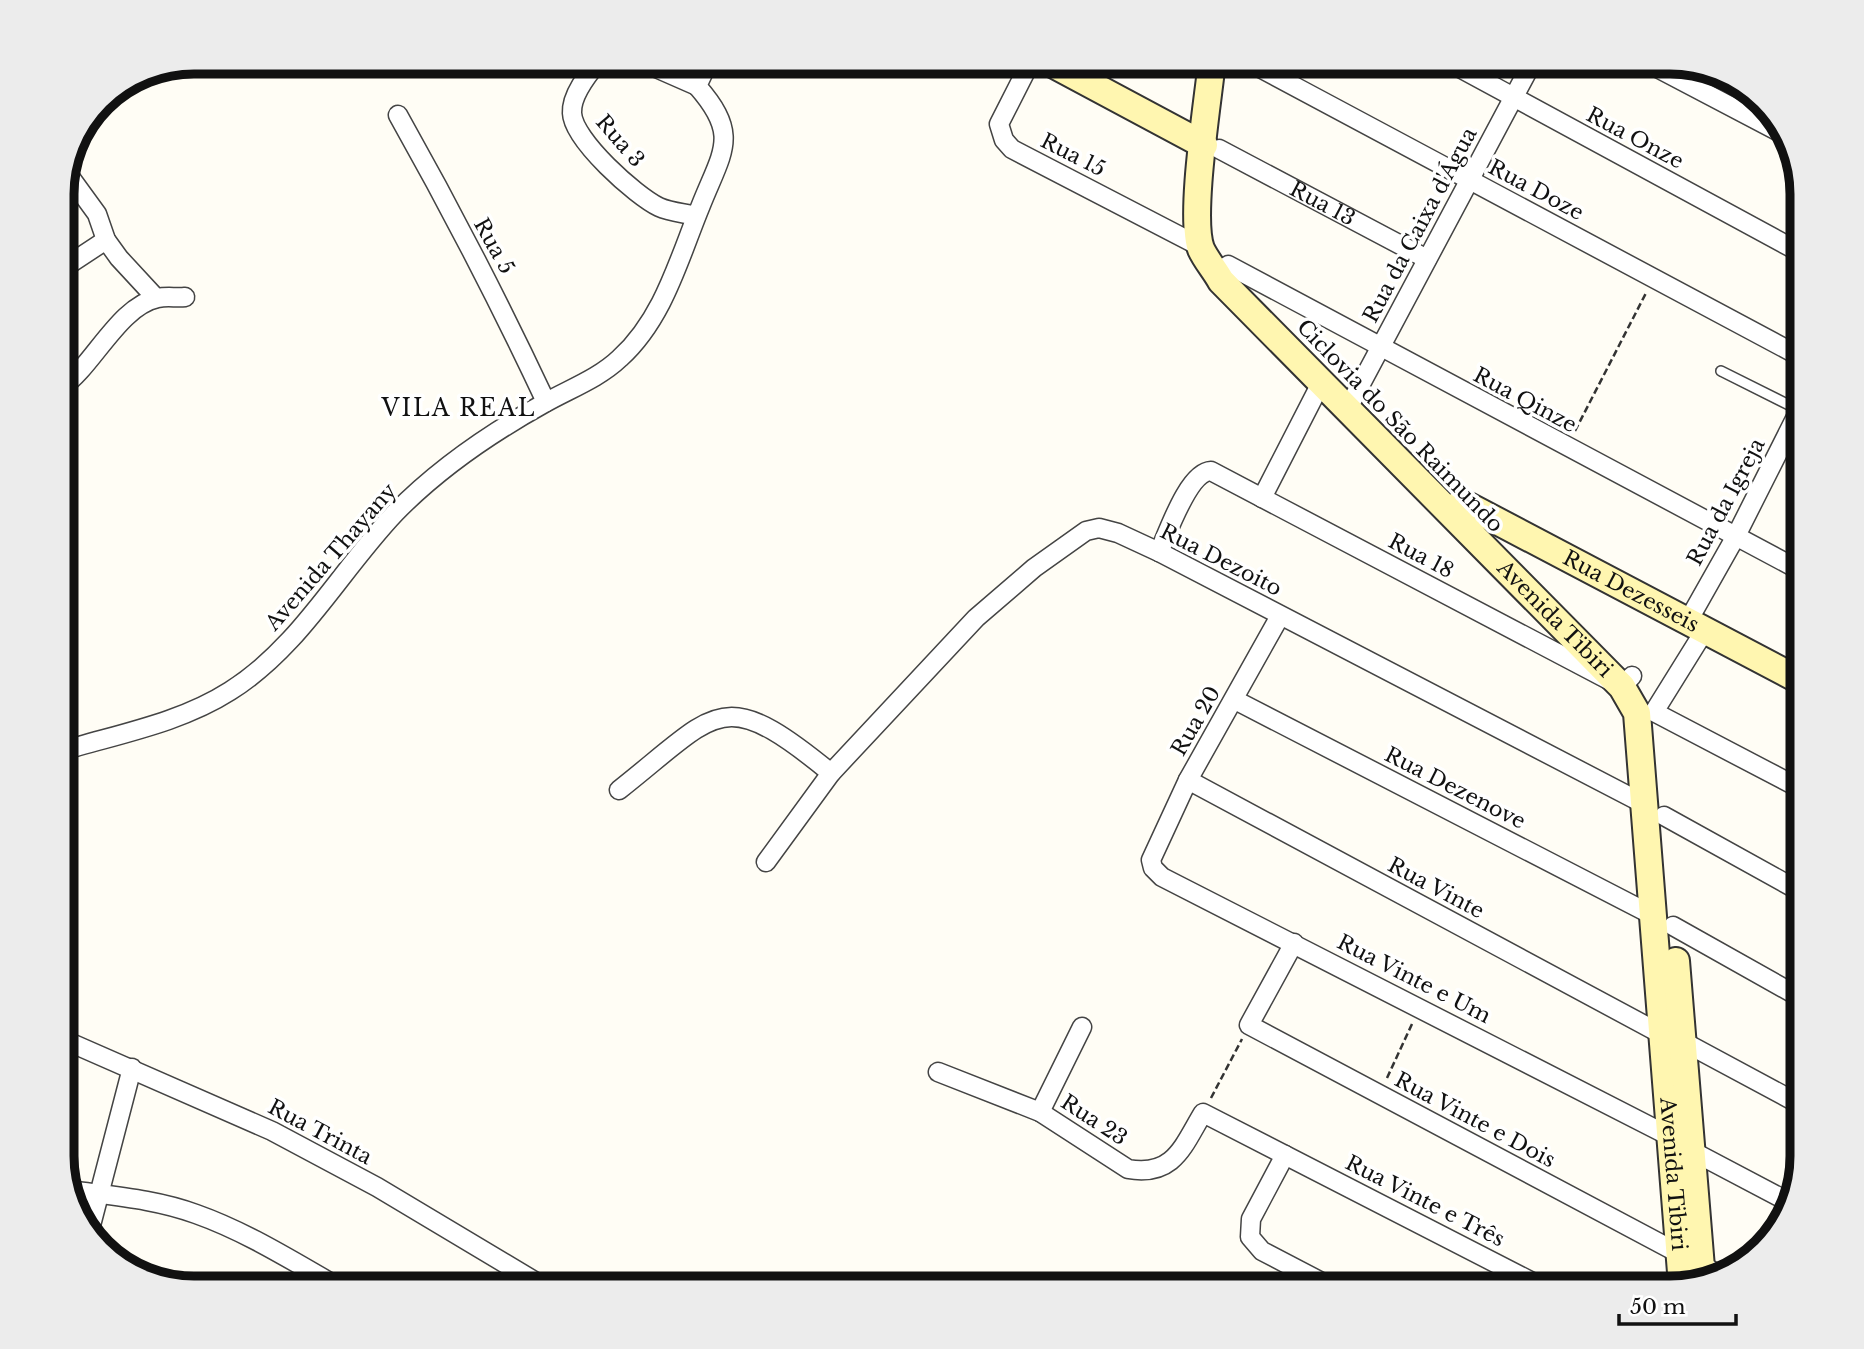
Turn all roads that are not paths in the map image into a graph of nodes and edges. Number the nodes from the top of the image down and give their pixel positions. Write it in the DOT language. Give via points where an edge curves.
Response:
graph roads {
  1 [pos="590,74"];
  2 [pos="670,74"];
  3 [pos="703,74"];
  4 [pos="1024,74"];
  5 [pos="1072,74"];
  6 [pos="1212,74"];
  7 [pos="1227,74"];
  8 [pos="1271,74"];
  9 [pos="1471,74"];
  10 [pos="1525,74"];
  11 [pos="1669,74"];
  12 [pos="697,86"];
  13 [pos="1513,97"];
  14 [pos="398,115"];
  15 [pos="1770,126"];
  16 [pos="1212,147"];
  17 [pos="1469,180"];
  18 [pos="75,183"];
  19 [pos="696,216"];
  20 [pos="106,240"];
  21 [pos="1201,247"];
  22 [pos="1790,247"];
  23 [pos="1427,259"];
  24 [pos="74,261"];
  25 [pos="1228,265"];
  26 [pos="185,297"];
  27 [pos="156,298"];
  28 [pos="1380,348"];
  29 [pos="1790,351"];
  30 [pos="1720,371"];
  31 [pos="74,378"];
  32 [pos="1321,383"];
  33 [pos="546,402"];
  34 [pos="1351,402"];
  35 [pos="1790,402"];
  36 [pos="1790,429"];
  37 [pos="1262,498"];
  38 [pos="1461,502"];
  39 [pos="1736,536"];
  40 [pos="1159,552"];
  41 [pos="1790,565"];
  42 [pos="1280,616"];
  43 [pos="1697,626"];
  44 [pos="1790,675"];
  45 [pos="1627,681"];
  46 [pos="1235,700"];
  47 [pos="1654,712"];
  48 [pos="74,747"];
  49 [pos="831,773"];
  50 [pos="1188,780"];
  51 [pos="1790,783"];
  52 [pos="619,790"];
  53 [pos="1655,810"];
  54 [pos="1155,852"];
  55 [pos="766,862"];
  56 [pos="1790,886"];
  57 [pos="1664,921"];
  58 [pos="1294,943"];
  59 [pos="1790,992"];
  60 [pos="1082,1027"];
  61 [pos="1673,1038"];
  62 [pos="74,1044"];
  63 [pos="132,1068"];
  64 [pos="939,1072"];
  65 [pos="1790,1099"];
  66 [pos="1040,1112"];
  67 [pos="1681,1144"];
  68 [pos="1285,1155"];
  69 [pos="79,1191"];
  70 [pos="98,1194"];
  71 [pos="1782,1198"];
  72 [pos="92,1219"];
  73 [pos="1702,1269"];
  74 [pos="318,1276"];
  75 [pos="526,1276"];
  76 [pos="1310,1276"];
  77 [pos="1521,1276"];
  1 -- 19 [label="street, Rua 3" via="573,102 572,114 580,132 636,193 662,208"];
  2 -- 12 [label="street"];
  3 -- 12 [label="street"];
  4 -- 21 [label="street, Rua 15" via="999,124 1012,149"];
  5 -- 16 [label="main road, Rua 13"];
  6 -- 16 [label="main road, Avenida Tibiri"];
  7 -- 16 [label="main road, Avenida Tibiri"];
  8 -- 17 [label="street, Rua Doze"];
  9 -- 13 [label="street, Rua Onze"];
  10 -- 13 [label="street, Rua da Caixa d'Água"];
  11 -- 15 [label="street"];
  12 -- 19 [label="street, Avenida Thayany" via="722,117 724,130 721,154"];
  13 -- 17 [label="street, Rua da Caixa d'Água"];
  13 -- 22 [label="street, Rua Onze"];
  14 -- 33 [label="street, Rua 5" via="485,273"];
  16 -- 21 [label="main road, Avenida Tibiri" via="1198,221"];
  16 -- 23 [label="street, Rua 13"];
  16 -- 25 [label="main road, Avenida Tibiri" via="1215,231"];
  17 -- 23 [label="street, Rua da Caixa d'Água"];
  17 -- 29 [label="street, Rua Doze"];
  18 -- 20 [label="street" via="97,214"];
  19 -- 33 [label="street, Avenida Thayany" via="673,278 638,337 602,372"];
  20 -- 24 [label="street"];
  20 -- 27 [label="street"];
  21 -- 32 [label="main road, Avenida Tibiri" via="1221,281"];
  23 -- 28 [label="street, Rua da Caixa d'Água"];
  25 -- 28 [label="street, Rua Qinze"];
  25 -- 34 [label="main road, Avenida Tibiri"];
  26 -- 27 [label="street"];
  27 -- 31 [label="street" via="121,323"];
  28 -- 34 [label="street, Rua da Caixa d'Água"];
  28 -- 39 [label="street, Rua Qinze"];
  30 -- 35 [label="lane"];
  32 -- 34 [label="main road, Avenida Tibiri"];
  32 -- 37 [label="street"];
  33 -- 48 [label="street, Avenida Thayany" via="446,466 395,513 298,633 257,673 189,713"];
  34 -- 38 [label="main road, Avenida Tibiri"];
  34 -- 45 [label="main road, Avenida Tibiri"];
  36 -- 39 [label="street, Rua da Igreja"];
  37 -- 40 [label="street, Rua 18" via="1211,471 1200,474"];
  37 -- 45 [label="street, Rua 18"];
  38 -- 43 [label="main road, Rua Dezesseis"];
  38 -- 45 [label="main road, Avenida Tibiri"];
  39 -- 41 [label="street, Rua Qinze"];
  39 -- 43 [label="street, Rua da Igreja"];
  40 -- 42 [label="street, Rua Dezoito"];
  40 -- 49 [label="street, Rua Dezoito" via="1099,528 1068,542 976,618"];
  42 -- 46 [label="street, Rua 20"];
  42 -- 53 [label="street, Rua Dezoito"];
  43 -- 44 [label="main road, Rua Dezesseis"];
  43 -- 47 [label="street, Rua da Igreja"];
  45 -- 47 [label="main road, Avenida Tibiri"];
  45 -- 53 [label="main road, Avenida Tibiri"];
  46 -- 50 [label="street, Rua 20"];
  46 -- 57 [label="street, Rua Dezenove"];
  47 -- 51 [label="street"];
  47 -- 53 [label="main road, Avenida Tibiri"];
  49 -- 52 [label="street" via="765,724 732,715 689,732"];
  49 -- 55 [label="street, Rua Dezoito"];
  50 -- 54 [label="street, Rua 20"];
  50 -- 61 [label="street, Rua Vinte"];
  53 -- 56 [label="street, Rua Dezoito"];
  53 -- 57 [label="main road, Avenida Tibiri"];
  54 -- 58 [label="street, Rua Vinte e Um" via="1151,864 1162,877"];
  57 -- 59 [label="street, Rua Dezenove"];
  57 -- 61 [label="main road, Avenida Tibiri"];
  58 -- 67 [label="street, Rua Vinte e Um"];
  58 -- 73 [label="street, Rua Vinte e Dois" via="1249,1025"];
  60 -- 66 [label="street"];
  61 -- 65 [label="street, Rua Vinte"];
  61 -- 67 [label="main road, Avenida Tibiri"];
  62 -- 63 [label="street, Rua Trinta"];
  63 -- 70 [label="street"];
  63 -- 75 [label="street, Rua Trinta" via="272,1130"];
  64 -- 66 [label="street, Rua 23"];
  66 -- 68 [label="street, Rua 23" via="1128,1170 1150,1171 1170,1163 1203,1113"];
  67 -- 71 [label="street, Rua Vinte e Um"];
  67 -- 73 [label="main road, Avenida Tibiri"];
  68 -- 76 [label="street" via="1251,1219 1250,1237 1262,1251"];
  68 -- 77 [label="street, Rua Vinte e Três"];
  69 -- 70 [label="street"];
  70 -- 72 [label="street"];
  70 -- 74 [label="street" via="197,1214"];
}
